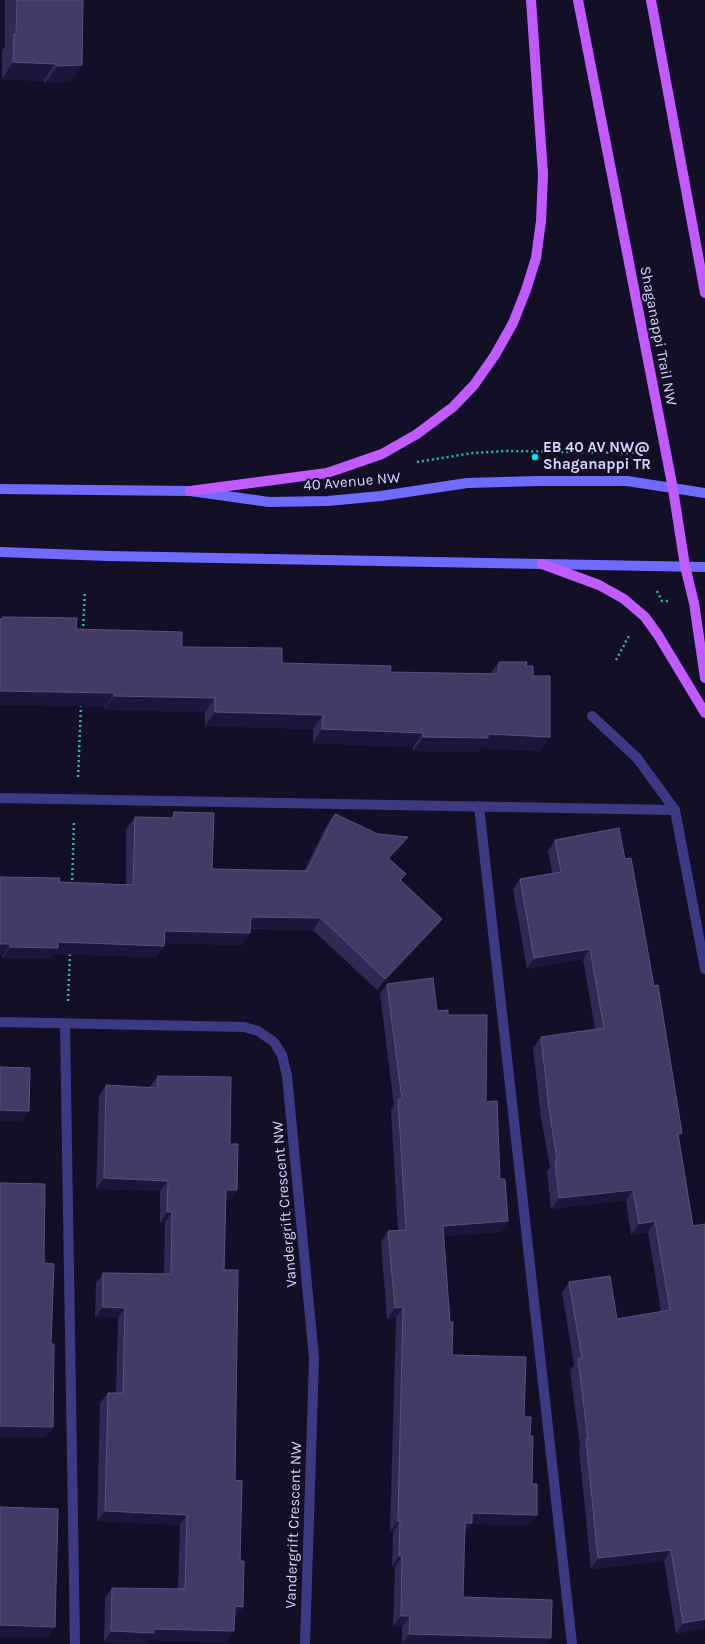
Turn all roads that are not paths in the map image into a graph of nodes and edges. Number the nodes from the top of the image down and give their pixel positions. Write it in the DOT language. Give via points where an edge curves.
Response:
graph roads {
  1 [pos="532,0"];
  2 [pos="578,0"];
  3 [pos="652,0"];
  4 [pos="705,293"];
  5 [pos="0,489"];
  6 [pos="673,489"];
  7 [pos="190,491"];
  8 [pos="705,493"];
  9 [pos="0,552"];
  10 [pos="542,564"];
  11 [pos="685,566"];
  12 [pos="705,566"];
  13 [pos="705,678"];
  14 [pos="705,712"];
  15 [pos="592,716"];
  16 [pos="0,798"];
  17 [pos="479,806"];
  18 [pos="675,810"];
  19 [pos="705,969"];
  20 [pos="0,1022"];
  21 [pos="66,1024"];
  22 [pos="75,1644"];
  23 [pos="305,1644"];
  24 [pos="572,1644"];
  1 -- 7 [label="main road" via="543,174 541,221 536,258 526,290 514,323 496,355 474,385 453,406 417,434 382,454 327,472"];
  2 -- 6 [label="main road, Shaganappi Trail NW"];
  3 -- 4 [label="main road"];
  5 -- 7 [label="street, 40 Avenue NW"];
  6 -- 7 [label="street, 40 Avenue NW" via="627,481 467,483 328,501 269,502"];
  6 -- 8 [label="street, 40 Avenue NW"];
  6 -- 11 [label="main road, Shaganappi Trail NW"];
  9 -- 10 [label="street"];
  10 -- 11 [label="street"];
  10 -- 14 [label="main road" via="599,585 624,599 644,617 658,635"];
  11 -- 12 [label="street"];
  11 -- 13 [label="main road, Shaganappi Trail NW" via="694,603"];
  15 -- 18 [label="street" via="636,758"];
  16 -- 17 [label="street"];
  17 -- 18 [label="street"];
  17 -- 24 [label="street"];
  18 -- 19 [label="street"];
  20 -- 21 [label="street, Vandergrift Crescent NW"];
  21 -- 22 [label="street"];
  21 -- 23 [label="street, Vandergrift Crescent NW" via="244,1027 258,1031 274,1042 282,1055 287,1076 314,1358"];
}
